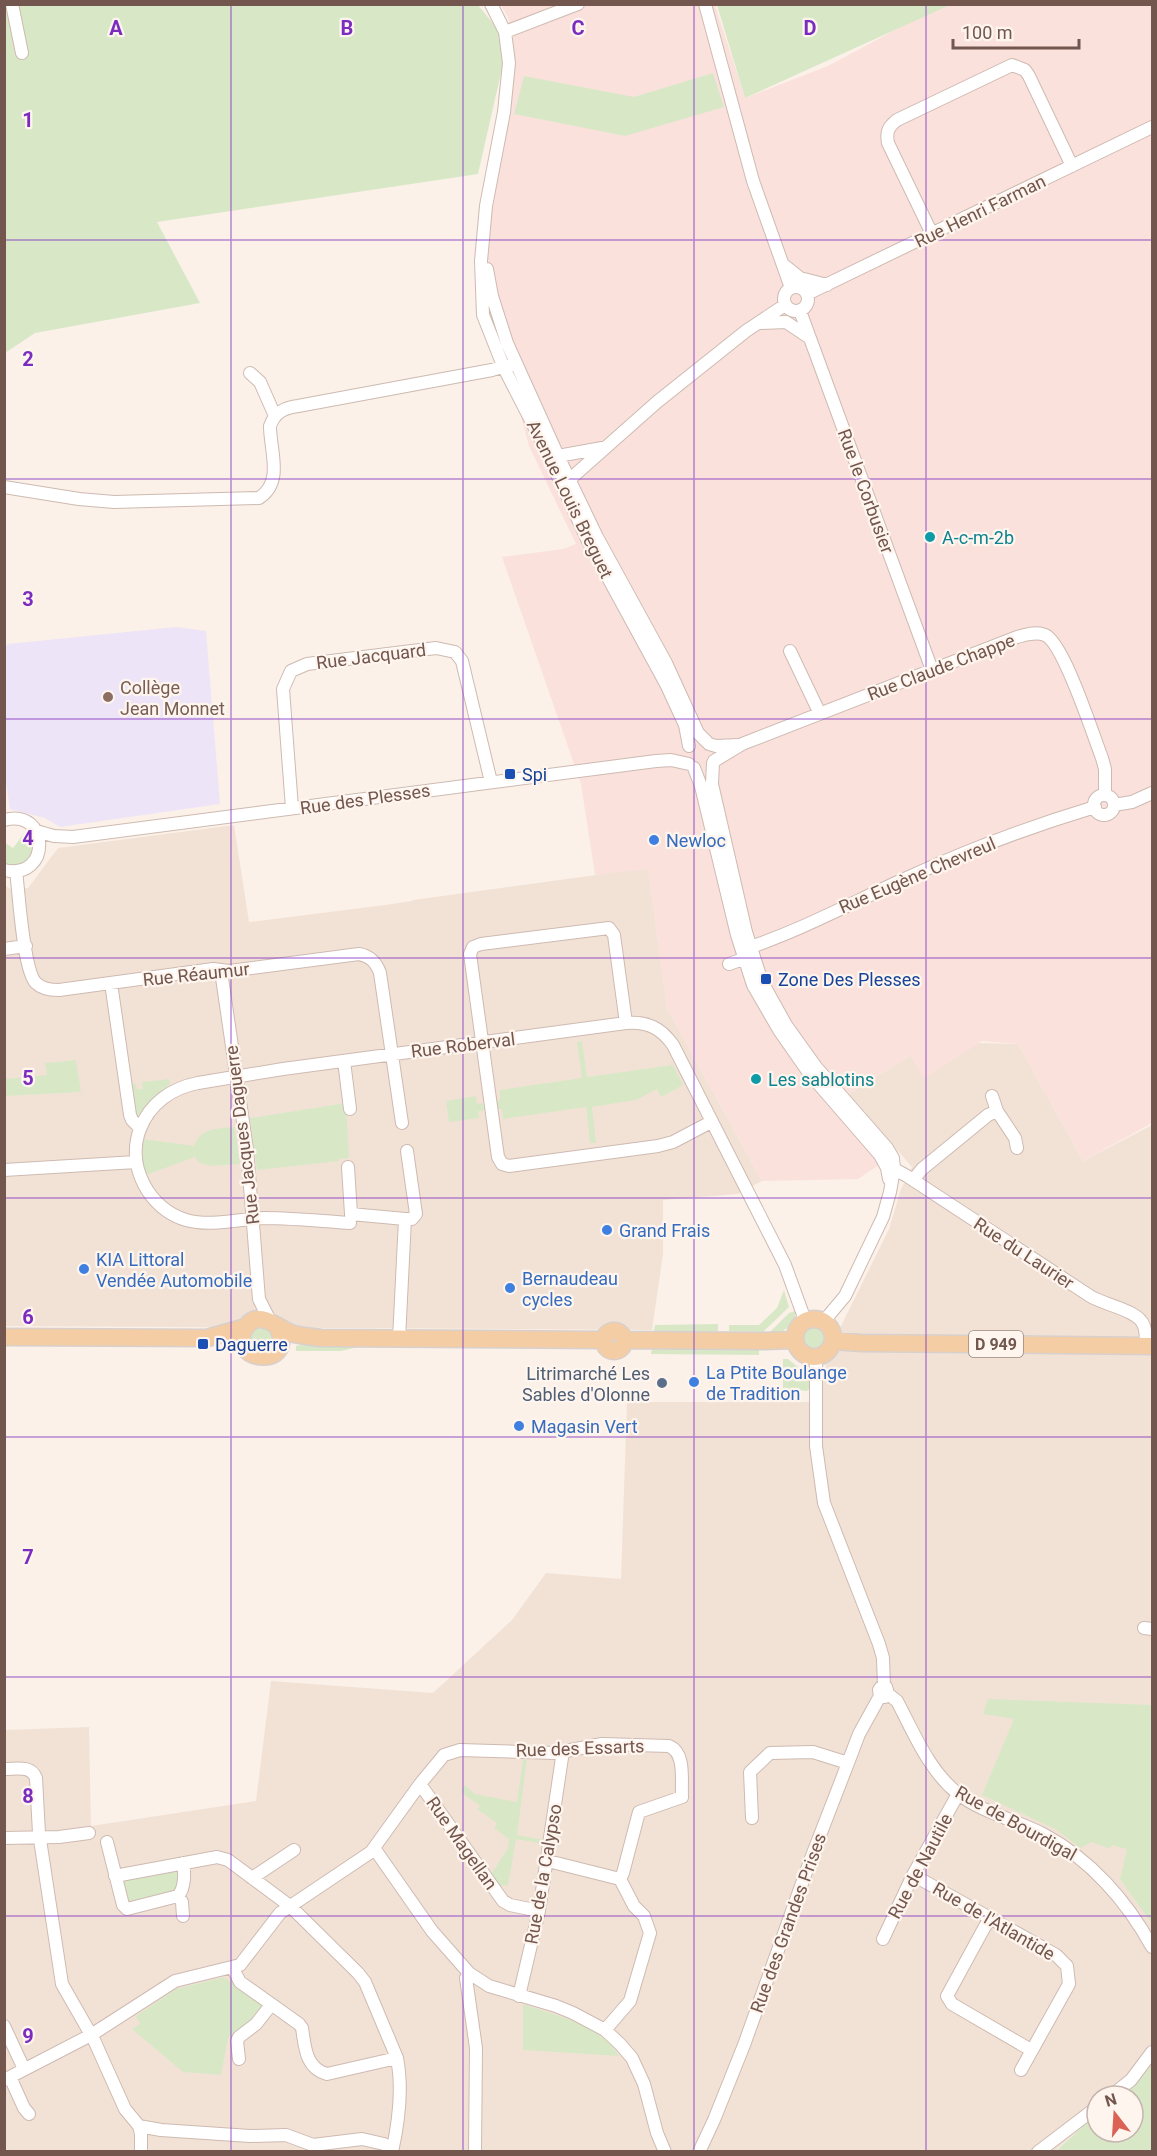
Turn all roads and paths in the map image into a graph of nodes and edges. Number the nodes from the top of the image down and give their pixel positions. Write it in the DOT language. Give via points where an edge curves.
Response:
graph roads {
  1 [pos="12,4"];
  2 [pos="491,4"];
  3 [pos="578,4"];
  4 [pos="705,4"];
  5 [pos="506,32"];
  6 [pos="22,53"];
  7 [pos="1152,127"];
  8 [pos="1072,166"];
  9 [pos="932,234"];
  10 [pos="782,263"];
  11 [pos="827,285"];
  12 [pos="791,288"];
  13 [pos="807,294"];
  14 [pos="785,305"];
  15 [pos="800,310"];
  16 [pos="757,323"];
  17 [pos="811,339"];
  18 [pos="510,365"];
  19 [pos="250,373"];
  20 [pos="275,416"];
  21 [pos="603,448"];
  22 [pos="554,458"];
  23 [pos="565,482"];
  24 [pos="4,487"];
  25 [pos="790,651"];
  26 [pos="932,670"];
  27 [pos="820,714"];
  28 [pos="708,743"];
  29 [pos="742,744"];
  30 [pos="689,747"];
  31 [pos="656,761"];
  32 [pos="714,762"];
  33 [pos="692,766"];
  34 [pos="491,782"];
  35 [pos="1152,793"];
  36 [pos="1105,795"];
  37 [pos="1114,805"];
  38 [pos="1095,807"];
  39 [pos="292,808"];
  40 [pos="4,820"];
  41 [pos="36,831"];
  42 [pos="73,837"];
  43 [pos="39,852"];
  44 [pos="10,870"];
  45 [pos="26,946"];
  46 [pos="4,949"];
  47 [pos="745,952"];
  48 [pos="729,964"];
  49 [pos="221,971"];
  50 [pos="111,983"];
  51 [pos="626,1023"];
  52 [pos="482,1042"];
  53 [pos="391,1054"];
  54 [pos="344,1061"];
  55 [pos="237,1076"];
  56 [pos="992,1096"];
  57 [pos="350,1109"];
  58 [pos="997,1111"];
  59 [pos="711,1122"];
  60 [pos="402,1123"];
  61 [pos="140,1128"];
  62 [pos="1017,1148"];
  63 [pos="407,1151"];
  64 [pos="136,1162"];
  65 [pos="348,1167"];
  66 [pos="891,1169"];
  67 [pos="4,1170"];
  68 [pos="913,1180"];
  69 [pos="253,1219"];
  70 [pos="405,1219"];
  71 [pos="350,1223"];
  72 [pos="259,1299"];
  73 [pos="805,1320"];
  74 [pos="824,1321"];
  75 [pos="249,1324"];
  76 [pos="274,1324"];
  77 [pos="4,1337"];
  78 [pos="207,1338"];
  79 [pos="321,1338"];
  80 [pos="399,1339"];
  81 [pos="795,1340"];
  82 [pos="834,1341"];
  83 [pos="1149,1346"];
  84 [pos="245,1349"];
  85 [pos="278,1349"];
  86 [pos="816,1357"];
  87 [pos="884,1692"];
  88 [pos="563,1751"];
  89 [pos="848,1763"];
  90 [pos="4,1769"];
  91 [pos="420,1784"];
  92 [pos="958,1794"];
  93 [pos="752,1818"];
  94 [pos="89,1833"];
  95 [pos="40,1837"];
  96 [pos="4,1838"];
  97 [pos="107,1842"];
  98 [pos="374,1848"];
  99 [pos="294,1850"];
  100 [pos="548,1861"];
  101 [pos="183,1863"];
  102 [pos="913,1875"];
  103 [pos="115,1876"];
  104 [pos="252,1878"];
  105 [pos="620,1879"];
  106 [pos="178,1896"];
  107 [pos="290,1906"];
  108 [pos="539,1911"];
  109 [pos="183,1916"];
  110 [pos="989,1919"];
  111 [pos="883,1939"];
  112 [pos="1152,1947"];
  113 [pos="232,1967"];
  114 [pos="469,1973"];
  115 [pos="519,1996"];
  116 [pos="271,2005"];
  117 [pos="5,2030"];
  118 [pos="605,2030"];
  119 [pos="92,2035"];
  120 [pos="1031,2050"];
  121 [pos="1152,2052"];
  122 [pos="397,2058"];
  123 [pos="239,2059"];
  124 [pos="24,2069"];
  125 [pos="1021,2070"];
  126 [pos="7,2079"];
  127 [pos="1126,2084"];
  128 [pos="29,2114"];
  129 [pos="1085,2116"];
  130 [pos="139,2126"];
  131 [pos="397,2128"];
  132 [pos="370,2140"];
  133 [pos="141,2151"];
  134 [pos="392,2151"];
  135 [pos="475,2151"];
  136 [pos="665,2151"];
  137 [pos="699,2151"];
  138 [pos="1038,2151"];
  1 -- 6 [label="street"];
  2 -- 5 [label="street, Avenue Louis Breguet"];
  3 -- 5 [label="street"];
  4 -- 10 [label="street" via="753,181"];
  5 -- 18 [label="street, Avenue Louis Breguet" via="508,81 486,206 480,280 483,315"];
  7 -- 8 [label="street, Rue Henri Farman"];
  8 -- 9 [label="street, Rue Henri Farman"];
  8 -- 9 [label="street" via="1025,70 1012,65 987,75 897,120 888,129 888,143"];
  9 -- 11 [label="street, Rue Henri Farman"];
  10 -- 11 [label="street" via="800,278"];
  10 -- 12 [label="street"];
  11 -- 13 [label="street, Rue Henri Farman"];
  12 -- 13 [label="street" via="802,288"];
  12 -- 14 [label="street" via="784,294"];
  13 -- 15 [label="street" via="808,303"];
  14 -- 15 [label="street" via="791,311"];
  14 -- 16 [label="street"];
  15 -- 17 [label="street, Rue le Corbusier"];
  16 -- 17 [label="street" via="786,322"];
  16 -- 21 [label="street"];
  17 -- 26 [label="street, Rue le Corbusier"];
  18 -- 20 [label="street" via="287,408"];
  18 -- 22 [label="street, Avenue Louis Breguet"];
  19 -- 20 [label="street" via="260,382"];
  20 -- 24 [label="street" via="270,426 274,479 259,498 114,502"];
  21 -- 22 [label="street"];
  21 -- 23 [label="street"];
  22 -- 23 [label="street, Avenue Louis Breguet"];
  23 -- 28 [label="street, Avenue Louis Breguet" via="666,663 698,733"];
  23 -- 30 [label="street, Avenue Louis Breguet" via="588,541 667,686"];
  25 -- 27 [label="street"];
  26 -- 27 [label="street, Rue Claude Chappe"];
  26 -- 36 [label="street, Rue Claude Chappe" via="1017,637 1044,635 1058,648 1102,758"];
  27 -- 29 [label="street, Rue Claude Chappe"];
  28 -- 29 [label="street, Rue Claude Chappe"];
  28 -- 30 [label="street" via="697,741"];
  28 -- 32 [label="street" via="714,750"];
  29 -- 32 [label="street, Rue Claude Chappe"];
  30 -- 31 [label="street, Rue des Plesses"];
  30 -- 33 [label="street" via="686,756"];
  31 -- 33 [label="street, Rue des Plesses"];
  31 -- 34 [label="street, Rue des Plesses"];
  32 -- 33 [label="street" via="703,770"];
  32 -- 47 [label="street" via="712,784"];
  33 -- 47 [label="street" via="701,786"];
  34 -- 39 [label="street, Rue des Plesses"];
  34 -- 39 [label="street, Rue Jacquard" via="462,661 455,652 436,648 307,664 291,671 283,689"];
  35 -- 37 [label="street"];
  36 -- 37 [label="street"];
  36 -- 38 [label="street" via="1097,799"];
  37 -- 38 [label="street" via="1105,814"];
  38 -- 47 [label="street, Rue Eugène Chevreul" via="1022,830 936,865"];
  39 -- 42 [label="street, Rue des Plesses"];
  40 -- 41 [label="street, Rue des Plesses" via="27,821"];
  41 -- 42 [label="street, Rue des Plesses"];
  41 -- 43 [label="street"];
  42 -- 43 [label="street, Rue des Plesses"];
  43 -- 44 [label="street, Rue des Plesses" via="28,867"];
  44 -- 45 [label="street, Rue Réaumur"];
  45 -- 46 [label="street"];
  45 -- 50 [label="street, Rue Réaumur" via="31,973 42,987 58,990"];
  47 -- 48 [label="street, Rue Eugène Chevreul"];
  47 -- 66 [label="street" via="753,986 778,1030 809,1073"];
  49 -- 50 [label="street, Rue Réaumur"];
  49 -- 53 [label="street, Rue Réaumur" via="365,955 380,973"];
  49 -- 55 [label="street, Rue Jacques Daguerre"];
  50 -- 61 [label="street" via="130,1115"];
  51 -- 52 [label="street, Rue Roberval"];
  51 -- 52 [label="street" via="613,932 604,927 473,947 470,954"];
  51 -- 59 [label="street, Rue Roberval" via="645,1023 666,1036"];
  52 -- 53 [label="street, Rue Roberval"];
  52 -- 59 [label="street" via="498,1156 505,1166 658,1146"];
  53 -- 54 [label="street, Rue Roberval"];
  53 -- 60 [label="street"];
  54 -- 55 [label="street, Rue Roberval"];
  54 -- 57 [label="street"];
  55 -- 61 [label="street, Rue Roberval" via="172,1092 150,1110"];
  55 -- 69 [label="street, Rue Jacques Daguerre"];
  56 -- 58 [label="street"];
  58 -- 62 [label="street" via="1015,1137"];
  58 -- 68 [label="street"];
  59 -- 73 [label="street, Rue Roberval" via="785,1265"];
  61 -- 64 [label="street, Rue Roberval"];
  63 -- 70 [label="street" via="416,1214"];
  64 -- 67 [label="street"];
  64 -- 69 [label="street, Rue Roberval" via="153,1198 180,1218 208,1223"];
  65 -- 70 [label="street" via="351,1214"];
  66 -- 68 [label="street, Rue du Laurier"];
  66 -- 74 [label="street" via="883,1217 845,1296"];
  68 -- 83 [label="street, Rue du Laurier" via="1101,1303 1135,1315 1144,1324"];
  69 -- 71 [label="street, Rue Roberval"];
  69 -- 72 [label="street, Rue Jacques Daguerre"];
  70 -- 80 [label="street"];
  72 -- 75 [label="street"];
  72 -- 76 [label="street"];
  73 -- 74 [label="main road"];
  73 -- 81 [label="main road" via="798,1326"];
  74 -- 82 [label="main road" via="833,1331"];
  75 -- 76 [label="main road" via="261,1319"];
  75 -- 78 [label="main road"];
  75 -- 84 [label="main road" via="242,1338"];
  76 -- 79 [label="main road" via="294,1334"];
  76 -- 85 [label="main road" via="281,1338"];
  77 -- 78 [label="main road"];
  78 -- 84 [label="main road"];
  79 -- 80 [label="main road"];
  79 -- 85 [label="main road"];
  80 -- 81 [label="main road" via="604,1340 615,1331 624,1340"];
  81 -- 86 [label="main road" via="803,1354"];
  82 -- 83 [label="main road, D 949"];
  82 -- 86 [label="main road" via="828,1352"];
  84 -- 85 [label="main road" via="261,1358"];
  86 -- 87 [label="street" via="816,1446 824,1503 879,1644"];
  87 -- 89 [label="street, Rue des Grandes Prises" via="859,1734"];
  87 -- 92 [label="street, Rue de Bourdigal" via="897,1701 931,1765"];
  88 -- 91 [label="street, Rue des Essarts" via="460,1750 444,1755"];
  88 -- 100 [label="street, Rue de la Calypso"];
  88 -- 105 [label="street, Rue des Essarts" via="602,1744 669,1746 681,1757 682,1797 639,1812"];
  89 -- 93 [label="street" via="813,1752 770,1753 750,1772"];
  89 -- 137 [label="street, Rue des Grandes Prises" via="744,2045"];
  90 -- 95 [label="street" via="27,1769 34,1773"];
  91 -- 98 [label="street, Rue des Essarts"];
  91 -- 108 [label="street, Rue Magellan" via="503,1901"];
  92 -- 102 [label="street, Rue de Nautile"];
  92 -- 112 [label="street, Rue de Bourdigal" via="1042,1833 1078,1857 1133,1915"];
  94 -- 95 [label="street"];
  95 -- 96 [label="street"];
  95 -- 119 [label="street" via="62,1984"];
  97 -- 103 [label="street"];
  98 -- 107 [label="street, Rue des Essarts"];
  98 -- 114 [label="street" via="432,1931"];
  99 -- 104 [label="street"];
  100 -- 105 [label="street"];
  100 -- 108 [label="street, Rue de la Calypso"];
  101 -- 103 [label="street"];
  101 -- 104 [label="street" via="223,1857"];
  101 -- 106 [label="street"];
  102 -- 110 [label="street, Rue de l'Atlantide"];
  102 -- 111 [label="street, Rue de Nautile"];
  103 -- 106 [label="street" via="127,1909"];
  104 -- 107 [label="street"];
  105 -- 118 [label="street" via="644,1916 650,1933 630,2001"];
  106 -- 109 [label="street"];
  107 -- 113 [label="street, Rue des Essarts" via="280,1913 243,1962"];
  107 -- 122 [label="street" via="365,1982"];
  108 -- 115 [label="street, Rue de la Calypso"];
  110 -- 120 [label="street, Rue de l'Atlantide" via="1056,1955 1067,1966 1069,1984"];
  110 -- 120 [label="street" via="947,1996 952,2004"];
  113 -- 116 [label="street" via="240,1982"];
  113 -- 119 [label="street" via="175,1981"];
  114 -- 115 [label="street" via="489,1986"];
  114 -- 135 [label="street" via="466,1978 476,2048"];
  115 -- 118 [label="street" via="556,2006"];
  116 -- 122 [label="street" via="302,2028 310,2063 322,2072"];
  116 -- 123 [label="street" via="239,2037"];
  117 -- 124 [label="street"];
  118 -- 136 [label="street" via="632,2058"];
  119 -- 124 [label="street"];
  119 -- 130 [label="street" via="125,2109"];
  120 -- 125 [label="street, Rue de l'Atlantide"];
  121 -- 127 [label="street"];
  122 -- 131 [label="street" via="401,2079"];
  124 -- 126 [label="street"];
  126 -- 128 [label="street"];
  129 -- 138 [label="street"];
  130 -- 132 [label="street" via="250,2136 286,2135 313,2145"];
  130 -- 133 [label="street"];
  131 -- 132 [label="street"];
  131 -- 134 [label="street"];
  132 -- 134 [label="street"];
}
